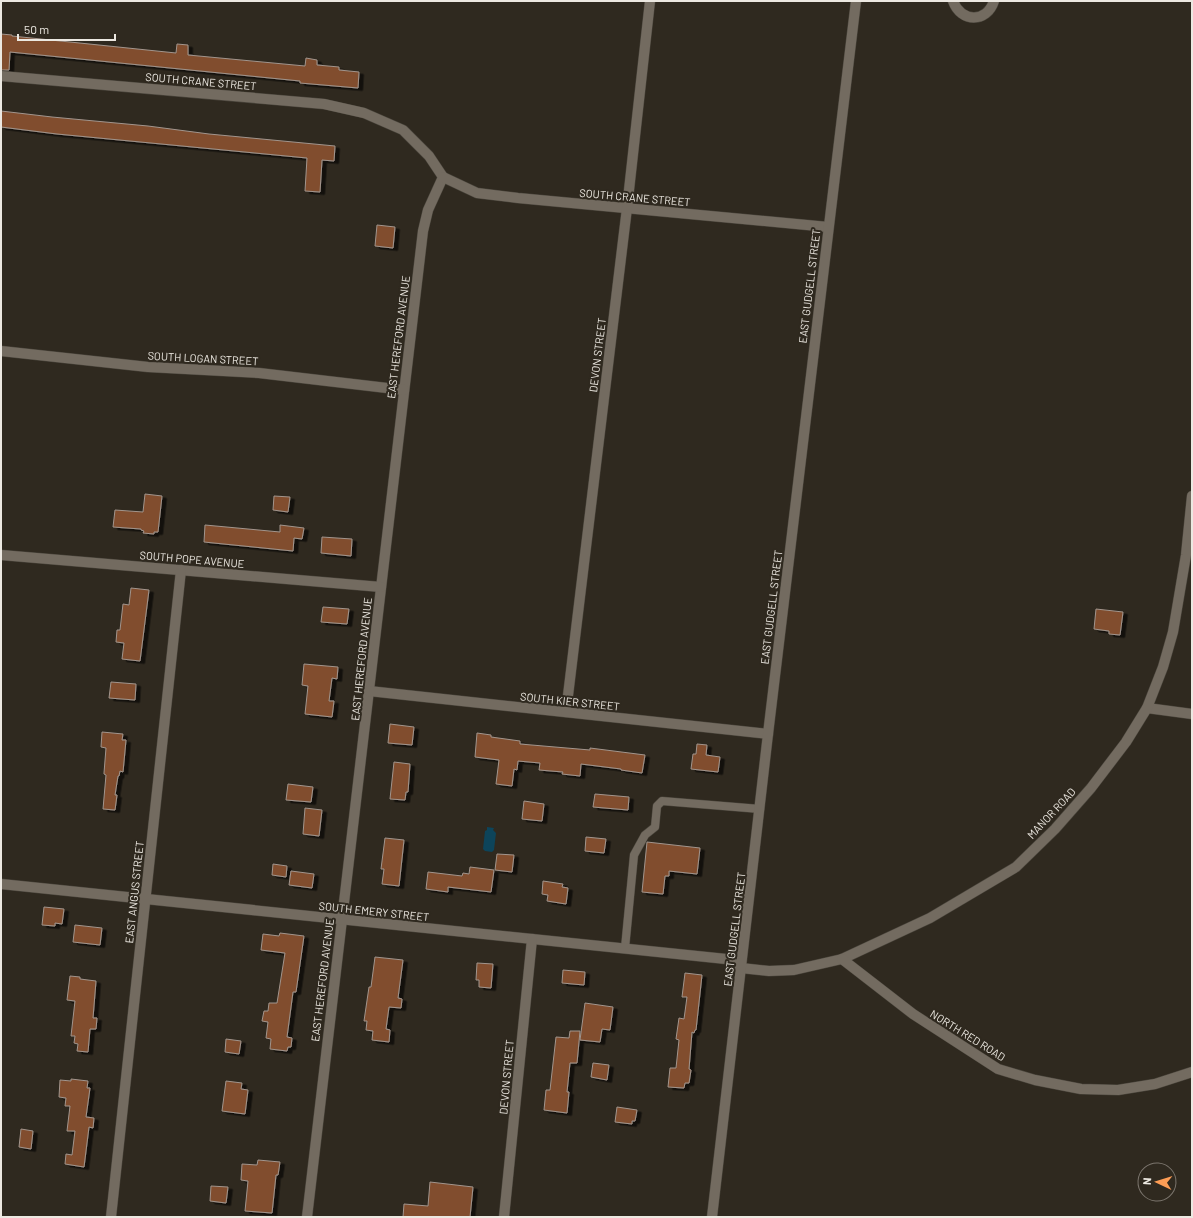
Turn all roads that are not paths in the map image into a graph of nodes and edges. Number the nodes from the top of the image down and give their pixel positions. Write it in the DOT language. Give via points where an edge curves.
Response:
graph roads {
  1 [pos="650,1"];
  2 [pos="856,1"];
  3 [pos="953,1"];
  4 [pos="994,1"];
  5 [pos="1,76"];
  6 [pos="443,177"];
  7 [pos="627,208"];
  8 [pos="828,227"];
  9 [pos="1,351"];
  10 [pos="404,390"];
  11 [pos="1192,496"];
  12 [pos="1,555"];
  13 [pos="181,570"];
  14 [pos="381,587"];
  15 [pos="370,691"];
  16 [pos="1147,708"];
  17 [pos="566,712"];
  18 [pos="1192,714"];
  19 [pos="768,734"];
  20 [pos="760,809"];
  21 [pos="1,884"];
  22 [pos="146,898"];
  23 [pos="341,920"];
  24 [pos="532,938"];
  25 [pos="625,948"];
  26 [pos="842,959"];
  27 [pos="741,968"];
  28 [pos="1192,1072"];
  29 [pos="111,1217"];
  30 [pos="307,1217"];
  31 [pos="504,1217"];
  32 [pos="712,1217"];
  1 -- 7 [label="street, DEVON STREET"];
  2 -- 8 [label="street, EAST GUDGELL STREET"];
  3 -- 4 [label="street" via="957,10 971,18 987,13"];
  5 -- 6 [label="street, SOUTH CRANE STREET" via="324,104 364,113 403,130 429,156"];
  6 -- 7 [label="street, SOUTH CRANE STREET" via="477,192"];
  6 -- 10 [label="street, EAST HEREFORD AVENUE" via="428,210 423,231"];
  7 -- 8 [label="street, SOUTH CRANE STREET"];
  7 -- 17 [label="street, DEVON STREET"];
  8 -- 19 [label="street, EAST GUDGELL STREET"];
  9 -- 10 [label="street, SOUTH LOGAN STREET" via="148,367 259,373"];
  10 -- 14 [label="street, EAST HEREFORD AVENUE"];
  11 -- 16 [label="street, MANOR ROAD" via="1186,555 1173,632"];
  12 -- 13 [label="street, SOUTH POPE AVENUE"];
  13 -- 14 [label="street, SOUTH POPE AVENUE"];
  13 -- 22 [label="street, EAST ANGUS STREET"];
  14 -- 15 [label="street, EAST HEREFORD AVENUE"];
  15 -- 17 [label="street, SOUTH KIER STREET"];
  15 -- 23 [label="street, EAST HEREFORD AVENUE"];
  16 -- 18 [label="street"];
  16 -- 26 [label="street, MANOR ROAD" via="1126,742 1091,788 1055,829 1016,867 930,918"];
  17 -- 19 [label="street, SOUTH KIER STREET"];
  19 -- 20 [label="street, EAST GUDGELL STREET"];
  20 -- 25 [label="lane" via="662,801 657,806 655,827 645,835 634,855"];
  20 -- 27 [label="street, EAST GUDGELL STREET"];
  21 -- 22 [label="street, SOUTH EMERY STREET"];
  22 -- 23 [label="street, SOUTH EMERY STREET"];
  22 -- 29 [label="street, EAST ANGUS STREET"];
  23 -- 24 [label="street, SOUTH EMERY STREET"];
  23 -- 30 [label="street, EAST HEREFORD AVENUE"];
  24 -- 25 [label="street, SOUTH EMERY STREET"];
  24 -- 31 [label="street, DEVON STREET"];
  25 -- 27 [label="street, SOUTH EMERY STREET" via="726,959"];
  26 -- 27 [label="street, MANOR ROAD" via="794,970"];
  26 -- 28 [label="street, NORTH RED ROAD" via="913,1014 998,1069 1035,1080 1081,1089 1118,1090 1155,1084"];
  27 -- 32 [label="street, EAST GUDGELL STREET"];
}
